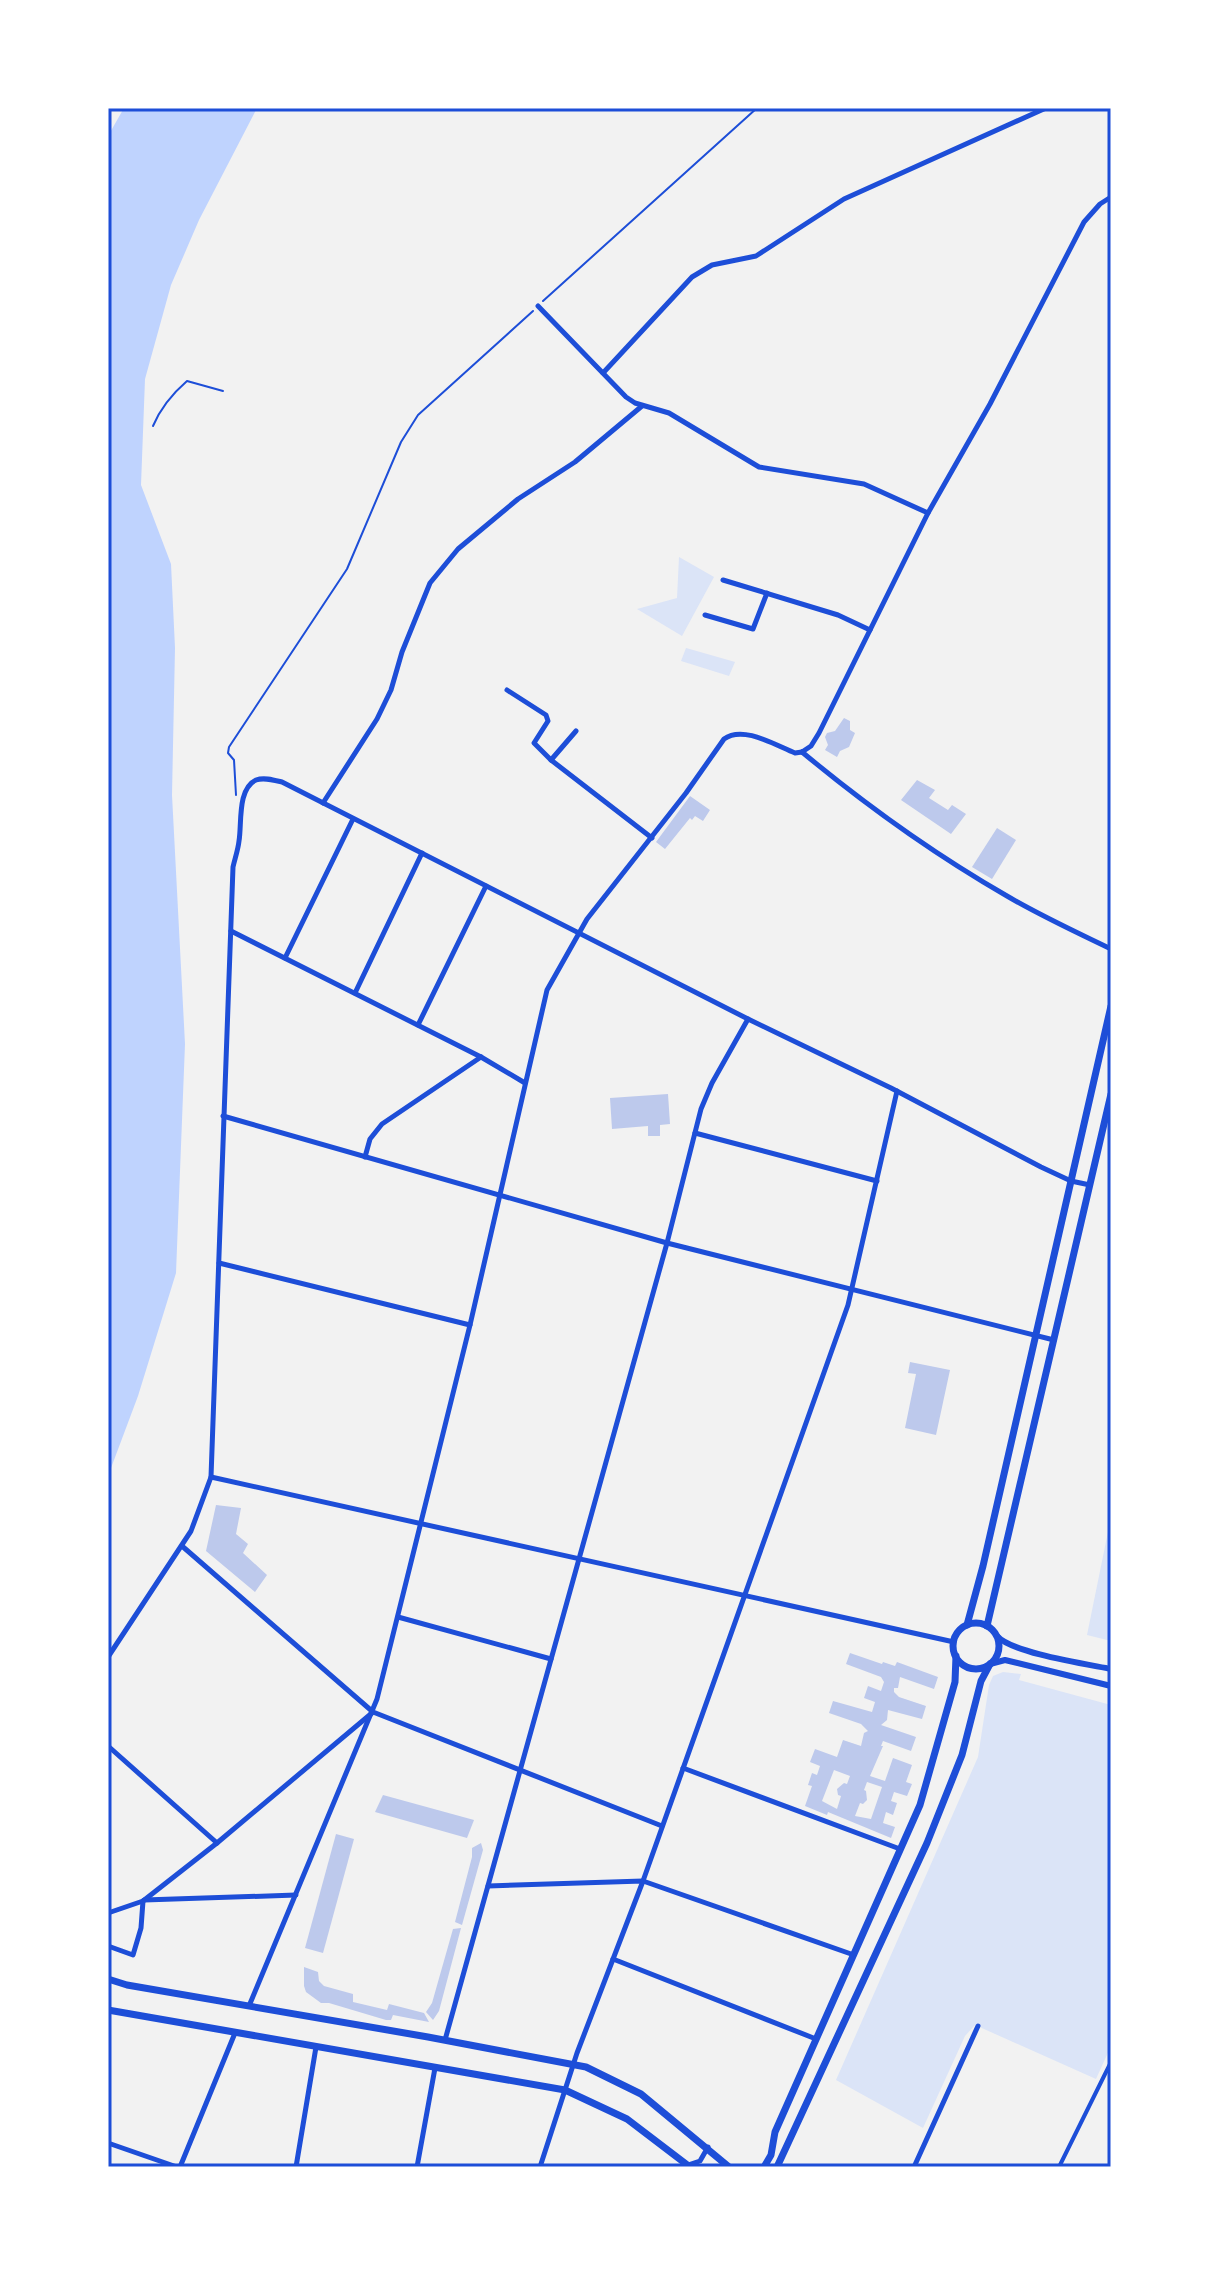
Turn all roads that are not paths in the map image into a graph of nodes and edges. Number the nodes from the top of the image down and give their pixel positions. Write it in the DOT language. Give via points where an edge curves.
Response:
graph roads {
  1 [pos="1046,108"];
  2 [pos="1111,197"];
  3 [pos="538,306"];
  4 [pos="603,373"];
  5 [pos="642,406"];
  6 [pos="928,513"];
  7 [pos="723,580"];
  8 [pos="767,593"];
  9 [pos="705,615"];
  10 [pos="870,630"];
  11 [pos="507,690"];
  12 [pos="576,731"];
  13 [pos="802,752"];
  14 [pos="551,760"];
  15 [pos="323,803"];
  16 [pos="353,819"];
  17 [pos="652,838"];
  18 [pos="422,853"];
  19 [pos="486,886"];
  20 [pos="231,931"];
  21 [pos="579,932"];
  22 [pos="1111,949"];
  23 [pos="285,958"];
  24 [pos="355,993"];
  25 [pos="1111,1006"];
  26 [pos="748,1019"];
  27 [pos="418,1025"];
  28 [pos="481,1057"];
  29 [pos="525,1083"];
  30 [pos="897,1091"];
  31 [pos="1111,1094"];
  32 [pos="223,1116"];
  33 [pos="695,1133"];
  34 [pos="365,1157"];
  35 [pos="877,1181"];
  36 [pos="1071,1181"];
  37 [pos="1090,1185"];
  38 [pos="500,1195"];
  39 [pos="667,1243"];
  40 [pos="219,1263"];
  41 [pos="852,1289"];
  42 [pos="470,1325"];
  43 [pos="1035,1335"];
  44 [pos="1054,1340"];
  45 [pos="211,1477"];
  46 [pos="421,1523"];
  47 [pos="182,1546"];
  48 [pos="577,1557"];
  49 [pos="745,1594"];
  50 [pos="398,1617"];
  51 [pos="967,1625"];
  52 [pos="987,1626"];
  53 [pos="997,1636"];
  54 [pos="954,1642"];
  55 [pos="956,1656"];
  56 [pos="108,1657"];
  57 [pos="551,1659"];
  58 [pos="990,1664"];
  59 [pos="1111,1669"];
  60 [pos="1111,1686"];
  61 [pos="373,1712"];
  62 [pos="108,1746"];
  63 [pos="683,1768"];
  64 [pos="519,1771"];
  65 [pos="662,1826"];
  66 [pos="217,1843"];
  67 [pos="900,1849"];
  68 [pos="643,1881"];
  69 [pos="488,1886"];
  70 [pos="296,1895"];
  71 [pos="143,1901"];
  72 [pos="108,1913"];
  73 [pos="108,1946"];
  74 [pos="854,1955"];
  75 [pos="613,1959"];
  76 [pos="108,1979"];
  77 [pos="249,2006"];
  78 [pos="108,2010"];
  79 [pos="978,2026"];
  80 [pos="235,2033"];
  81 [pos="816,2039"];
  82 [pos="445,2040"];
  83 [pos="316,2047"];
  84 [pos="1111,2062"];
  85 [pos="573,2065"];
  86 [pos="435,2068"];
  87 [pos="565,2090"];
  88 [pos="108,2143"];
  89 [pos="708,2147"];
  90 [pos="689,2166"];
  91 [pos="178,2167"];
  92 [pos="296,2167"];
  93 [pos="417,2167"];
  94 [pos="540,2167"];
  95 [pos="729,2167"];
  96 [pos="764,2167"];
  97 [pos="777,2167"];
  98 [pos="914,2167"];
  99 [pos="1059,2167"];
  1 -- 4 [label="street" via="844,199 756,256 704,269"];
  2 -- 6 [label="street" via="1084,222"];
  3 -- 4 [label="street"];
  4 -- 5 [label="street"];
  5 -- 6 [label="street" via="669,413 759,467 864,484"];
  5 -- 15 [label="street" via="575,462 480,529 430,583 377,719"];
  6 -- 10 [label="street"];
  7 -- 8 [label="street"];
  8 -- 9 [label="street" via="753,629"];
  8 -- 10 [label="street"];
  10 -- 13 [label="street" via="819,733"];
  11 -- 14 [label="street" via="546,715 548,721 534,743"];
  12 -- 14 [label="street"];
  13 -- 17 [label="street" via="731,734"];
  13 -- 22 [label="street" via="864,803 966,872"];
  14 -- 17 [label="street"];
  15 -- 16 [label="street"];
  15 -- 20 [label="street" via="282,782 257,780 248,787 233,867"];
  16 -- 18 [label="street"];
  16 -- 23 [label="street"];
  17 -- 21 [label="street"];
  18 -- 19 [label="street"];
  18 -- 24 [label="street"];
  19 -- 21 [label="street"];
  19 -- 27 [label="street"];
  20 -- 23 [label="street"];
  20 -- 32 [label="street"];
  21 -- 26 [label="street"];
  21 -- 29 [label="street" via="545,995"];
  23 -- 24 [label="street"];
  24 -- 27 [label="street"];
  25 -- 36 [label="main road"];
  26 -- 30 [label="street"];
  26 -- 33 [label="street" via="712,1083"];
  27 -- 28 [label="street"];
  28 -- 29 [label="street"];
  28 -- 34 [label="street" via="382,1124"];
  29 -- 38 [label="street"];
  30 -- 35 [label="street"];
  30 -- 36 [label="street"];
  31 -- 37 [label="main road"];
  32 -- 34 [label="street"];
  32 -- 40 [label="street"];
  33 -- 35 [label="street"];
  33 -- 39 [label="street"];
  34 -- 38 [label="street"];
  35 -- 41 [label="street"];
  36 -- 37 [label="street"];
  36 -- 43 [label="main road"];
  37 -- 44 [label="main road"];
  38 -- 39 [label="street"];
  38 -- 42 [label="street"];
  39 -- 41 [label="street"];
  39 -- 48 [label="street"];
  40 -- 42 [label="street"];
  40 -- 45 [label="street"];
  41 -- 43 [label="street"];
  41 -- 49 [label="street"];
  42 -- 46 [label="street"];
  43 -- 44 [label="street"];
  43 -- 51 [label="main road"];
  44 -- 52 [label="main road"];
  45 -- 46 [label="street"];
  45 -- 47 [label="street"];
  46 -- 48 [label="street"];
  46 -- 50 [label="street"];
  47 -- 56 [label="street"];
  47 -- 61 [label="street"];
  48 -- 49 [label="street"];
  48 -- 57 [label="street"];
  49 -- 54 [label="street"];
  49 -- 63 [label="street"];
  50 -- 57 [label="street"];
  50 -- 61 [label="street"];
  51 -- 52 [label="main road"];
  51 -- 54 [label="main road"];
  52 -- 53 [label="main road"];
  53 -- 58 [label="main road" via="998,1651"];
  53 -- 59 [label="street" via="1027,1650"];
  54 -- 55 [label="main road"];
  55 -- 58 [label="main road" via="970,1668"];
  55 -- 67 [label="main road" via="938,1749"];
  57 -- 64 [label="street"];
  58 -- 60 [label="street" via="1005,1660"];
  58 -- 97 [label="main road" via="927,1843"];
  61 -- 64 [label="street"];
  61 -- 66 [label="street"];
  61 -- 70 [label="street"];
  62 -- 66 [label="street"];
  63 -- 65 [label="street"];
  63 -- 67 [label="street"];
  64 -- 65 [label="street"];
  64 -- 69 [label="street"];
  65 -- 68 [label="street"];
  66 -- 71 [label="street"];
  67 -- 74 [label="main road"];
  68 -- 69 [label="street"];
  68 -- 74 [label="street"];
  68 -- 75 [label="street"];
  69 -- 82 [label="street"];
  70 -- 71 [label="street"];
  70 -- 77 [label="street"];
  71 -- 72 [label="street"];
  71 -- 73 [label="street" via="133,1955"];
  74 -- 81 [label="main road"];
  75 -- 81 [label="street"];
  75 -- 85 [label="street"];
  76 -- 77 [label="main road"];
  77 -- 82 [label="main road"];
  78 -- 80 [label="main road"];
  79 -- 98 [label="street"];
  80 -- 83 [label="main road"];
  80 -- 91 [label="street"];
  81 -- 96 [label="main road"];
  82 -- 85 [label="main road"];
  83 -- 86 [label="main road"];
  83 -- 92 [label="street"];
  84 -- 99 [label="street"];
  85 -- 87 [label="street"];
  85 -- 89 [label="main road" via="632,2088"];
  86 -- 87 [label="main road"];
  86 -- 93 [label="street"];
  87 -- 90 [label="main road" via="627,2119"];
  87 -- 94 [label="street"];
  88 -- 91 [label="street"];
  89 -- 90 [label="street" via="700,2161"];
  89 -- 95 [label="main road"];
}
